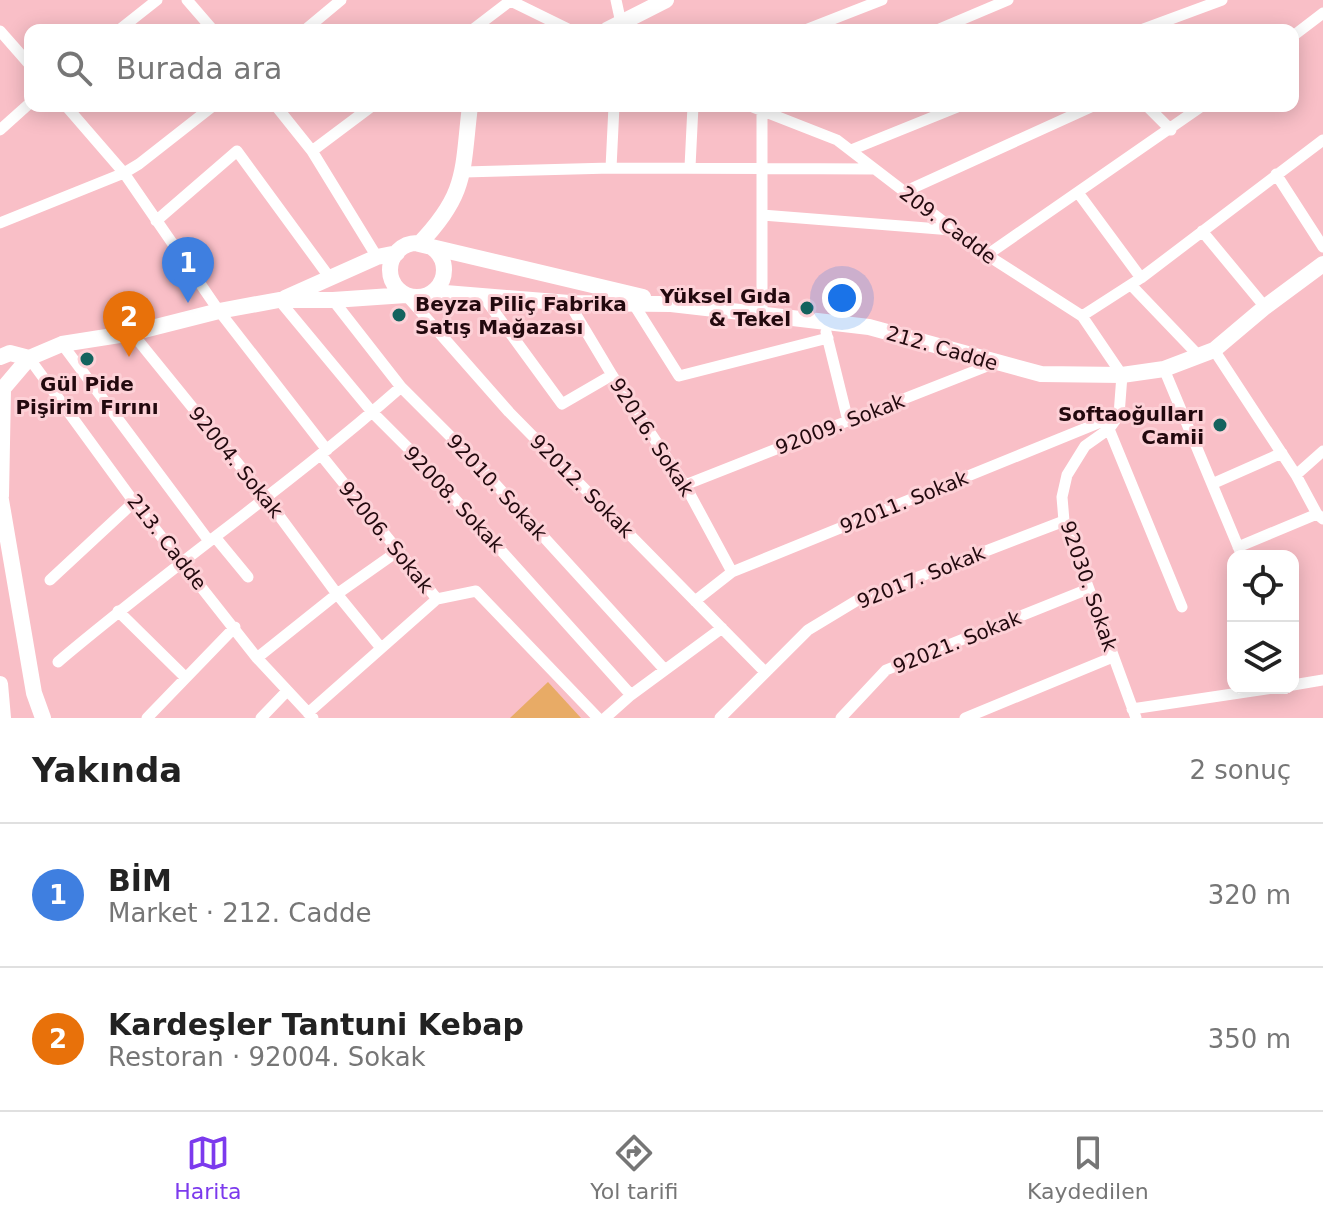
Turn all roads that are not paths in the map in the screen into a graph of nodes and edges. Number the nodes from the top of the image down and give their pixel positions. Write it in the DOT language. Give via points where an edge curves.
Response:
graph roads {
  1 [pos="157,0"];
  2 [pos="187,0"];
  3 [pos="341,0"];
  4 [pos="510,0"];
  5 [pos="616,0"];
  6 [pos="666,0"];
  7 [pos="882,0"];
  8 [pos="1008,0"];
  9 [pos="1222,0"];
  10 [pos="1323,13"];
  11 [pos="127,24"];
  12 [pos="208,24"];
  13 [pos="312,24"];
  14 [pos="480,24"];
  15 [pos="558,24"];
  16 [pos="614,24"];
  17 [pos="618,24"];
  18 [pos="820,24"];
  19 [pos="953,24"];
  20 [pos="1157,24"];
  21 [pos="0,31"];
  22 [pos="1299,31"];
  23 [pos="24,58"];
  24 [pos="24,108"];
  25 [pos="71,112"];
  26 [pos="205,112"];
  27 [pos="281,112"];
  28 [pos="364,112"];
  29 [pos="469,112"];
  30 [pos="614,112"];
  31 [pos="693,112"];
  32 [pos="756,112"];
  33 [pos="767,112"];
  34 [pos="945,112"];
  35 [pos="1080,112"];
  36 [pos="1153,112"];
  37 [pos="1194,112"];
  38 [pos="0,130"];
  39 [pos="1171,130"];
  40 [pos="1323,140"];
  41 [pos="851,150"];
  42 [pos="312,151"];
  43 [pos="690,167"];
  44 [pos="762,167"];
  45 [pos="611,168"];
  46 [pos="875,169"];
  47 [pos="464,172"];
  48 [pos="124,173"];
  49 [pos="1276,174"];
  50 [pos="904,192"];
  51 [pos="1079,194"];
  52 [pos="762,215"];
  53 [pos="156,221"];
  54 [pos="0,223"];
  55 [pos="953,230"];
  56 [pos="1202,231"];
  57 [pos="419,244"];
  58 [pos="1323,247"];
  59 [pos="397,253"];
  60 [pos="987,255"];
  61 [pos="377,257"];
  62 [pos="1323,264"];
  63 [pos="330,278"];
  64 [pos="1136,282"];
  65 [pos="433,292"];
  66 [pos="406,295"];
  67 [pos="483,296"];
  68 [pos="279,300"];
  69 [pos="333,300"];
  70 [pos="569,303"];
  71 [pos="633,303"];
  72 [pos="671,304"];
  73 [pos="1265,307"];
  74 [pos="219,311"];
  75 [pos="762,316"];
  76 [pos="1082,316"];
  77 [pos="824,321"];
  78 [pos="132,333"];
  79 [pos="828,338"];
  80 [pos="62,344"];
  81 [pos="3,353"];
  82 [pos="1207,353"];
  83 [pos="29,358"];
  84 [pos="995,363"];
  85 [pos="1164,369"];
  86 [pos="612,375"];
  87 [pos="1122,375"];
  88 [pos="401,387"];
  89 [pos="1,391"];
  90 [pos="372,412"];
  91 [pos="1119,415"];
  92 [pos="848,421"];
  93 [pos="1109,429"];
  94 [pos="1323,451"];
  95 [pos="324,452"];
  96 [pos="1282,453"];
  97 [pos="1296,475"];
  98 [pos="1212,484"];
  99 [pos="685,485"];
  100 [pos="0,495"];
  101 [pos="266,498"];
  102 [pos="134,502"];
  103 [pos="1320,516"];
  104 [pos="1064,521"];
  105 [pos="212,539"];
  106 [pos="1239,550"];
  107 [pos="1244,550"];
  108 [pos="398,551"];
  109 [pos="182,561"];
  110 [pos="732,572"];
  111 [pos="248,577"];
  112 [pos="50,580"];
  113 [pos="1088,589"];
  114 [pos="337,594"];
  115 [pos="437,599"];
  116 [pos="695,601"];
  117 [pos="1182,607"];
  118 [pos="118,611"];
  119 [pos="235,627"];
  120 [pos="722,628"];
  121 [pos="381,648"];
  122 [pos="1113,657"];
  123 [pos="257,658"];
  124 [pos="58,662"];
  125 [pos="665,670"];
  126 [pos="765,672"];
  127 [pos="185,677"];
  128 [pos="1323,680"];
  129 [pos="0,684"];
  130 [pos="1299,684"];
  131 [pos="287,691"];
  132 [pos="1241,694"];
  133 [pos="631,695"];
  134 [pos="619,714"];
  135 [pos="1134,714"];
  136 [pos="310,716"];
  137 [pos="3,718"];
  138 [pos="43,718"];
  139 [pos="147,718"];
  140 [pos="261,718"];
  141 [pos="598,718"];
  142 [pos="605,718"];
  143 [pos="720,718"];
  144 [pos="841,718"];
  145 [pos="965,718"];
  1 -- 11 [label="street"];
  2 -- 12 [label="street"];
  3 -- 13 [label="street"];
  4 -- 14 [label="street"];
  4 -- 15 [label="street"];
  5 -- 16 [label="street"];
  6 -- 17 [label="street"];
  7 -- 18 [label="street"];
  8 -- 19 [label="street"];
  9 -- 20 [label="street"];
  10 -- 22 [label="street"];
  21 -- 23 [label="street"];
  24 -- 38 [label="street"];
  25 -- 48 [label="street, 92006. Sokak"];
  26 -- 48 [label="street"];
  27 -- 42 [label="street"];
  28 -- 42 [label="street"];
  29 -- 47 [label="street"];
  30 -- 45 [label="street"];
  31 -- 43 [label="street"];
  32 -- 44 [label="street"];
  33 -- 41 [label="street, 209. Cadde"];
  34 -- 41 [label="street"];
  35 -- 50 [label="street"];
  36 -- 39 [label="street"];
  37 -- 39 [label="street"];
  39 -- 51 [label="street"];
  40 -- 49 [label="street"];
  41 -- 46 [label="street, 209. Cadde"];
  42 -- 61 [label="street"];
  43 -- 44 [label="street"];
  43 -- 45 [label="street"];
  44 -- 46 [label="street"];
  44 -- 52 [label="street"];
  45 -- 47 [label="street"];
  46 -- 50 [label="street, 209. Cadde"];
  47 -- 57 [label="street" via="446,212"];
  48 -- 53 [label="street, 92006. Sokak"];
  48 -- 54 [label="street"];
  49 -- 56 [label="street"];
  49 -- 58 [label="street"];
  50 -- 55 [label="street, 209. Cadde"];
  51 -- 60 [label="street"];
  51 -- 64 [label="street"];
  52 -- 55 [label="street"];
  52 -- 75 [label="street"];
  53 -- 63 [label="street" via="237,151"];
  53 -- 74 [label="street, 92006. Sokak"];
  55 -- 60 [label="street, 209. Cadde"];
  56 -- 64 [label="street"];
  56 -- 73 [label="street"];
  57 -- 59 [label="street"];
  57 -- 65 [label="street" via="436,251 444,268"];
  57 -- 72 [label="street"];
  59 -- 61 [label="street"];
  59 -- 66 [label="street" via="391,276"];
  60 -- 76 [label="street, 209. Cadde"];
  61 -- 63 [label="street"];
  62 -- 73 [label="street, 212. Cadde"];
  63 -- 68 [label="street"];
  64 -- 76 [label="street"];
  64 -- 82 [label="street"];
  65 -- 66 [label="street"];
  65 -- 67 [label="street, 212. Cadde"];
  66 -- 69 [label="street"];
  66 -- 116 [label="street, 92012. Sokak" via="509,412"];
  67 -- 70 [label="street, 212. Cadde"];
  67 -- 86 [label="street" via="562,404"];
  68 -- 69 [label="street"];
  68 -- 74 [label="street"];
  68 -- 90 [label="street, 92008. Sokak"];
  69 -- 88 [label="street, 92010. Sokak"];
  70 -- 71 [label="street, 212. Cadde"];
  70 -- 86 [label="street, 92016. Sokak"];
  71 -- 72 [label="street, 212. Cadde"];
  71 -- 79 [label="street" via="679,376"];
  72 -- 75 [label="street, 212. Cadde"];
  73 -- 82 [label="street, 212. Cadde"];
  74 -- 78 [label="street"];
  74 -- 95 [label="street, 92006. Sokak"];
  75 -- 77 [label="street, 212. Cadde"];
  76 -- 87 [label="street, 209. Cadde"];
  77 -- 79 [label="street"];
  77 -- 84 [label="street, 212. Cadde" via="869,327"];
  78 -- 80 [label="street"];
  78 -- 101 [label="street, 92004. Sokak"];
  79 -- 92 [label="street"];
  80 -- 83 [label="street"];
  80 -- 105 [label="street"];
  81 -- 83 [label="street"];
  82 -- 85 [label="street, 212. Cadde"];
  82 -- 96 [label="street"];
  83 -- 89 [label="street"];
  83 -- 102 [label="street, 213. Cadde"];
  84 -- 87 [label="street, 212. Cadde" via="1041,374"];
  84 -- 92 [label="street, 92009. Sokak"];
  85 -- 87 [label="street, 212. Cadde"];
  85 -- 98 [label="street"];
  86 -- 99 [label="street, 92016. Sokak"];
  87 -- 91 [label="street"];
  88 -- 90 [label="street"];
  88 -- 125 [label="street, 92010. Sokak"];
  89 -- 100 [label="street"];
  90 -- 95 [label="street"];
  90 -- 133 [label="street, 92008. Sokak"];
  91 -- 93 [label="street, 92030. Sokak"];
  91 -- 110 [label="street, 92011. Sokak"];
  92 -- 99 [label="street, 92009. Sokak"];
  93 -- 104 [label="street, 92030. Sokak" via="1085,446 1067,475"];
  93 -- 117 [label="street"];
  94 -- 97 [label="street"];
  95 -- 101 [label="street"];
  95 -- 108 [label="street, 92006. Sokak"];
  96 -- 97 [label="street"];
  96 -- 98 [label="street"];
  97 -- 103 [label="street"];
  98 -- 106 [label="street"];
  99 -- 110 [label="street, 92016. Sokak"];
  100 -- 138 [label="street" via="34,693"];
  101 -- 105 [label="street"];
  101 -- 114 [label="street, 92004. Sokak"];
  102 -- 109 [label="street, 213. Cadde"];
  102 -- 112 [label="street"];
  103 -- 107 [label="street"];
  104 -- 113 [label="street, 92030. Sokak"];
  104 -- 126 [label="street, 92017. Sokak" via="856,601 808,630"];
  105 -- 109 [label="street"];
  105 -- 111 [label="street"];
  108 -- 114 [label="street"];
  108 -- 115 [label="street, 92006. Sokak"];
  109 -- 118 [label="street"];
  109 -- 119 [label="street, 213. Cadde"];
  110 -- 116 [label="street, 92011. Sokak"];
  113 -- 122 [label="street, 92030. Sokak"];
  113 -- 144 [label="street, 92021. Sokak" via="886,670"];
  114 -- 121 [label="street, 92004. Sokak"];
  114 -- 123 [label="street"];
  115 -- 121 [label="street"];
  115 -- 141 [label="street, 92006. Sokak" via="476,591"];
  116 -- 120 [label="street, 92012. Sokak"];
  118 -- 124 [label="street"];
  118 -- 127 [label="street"];
  119 -- 123 [label="street, 213. Cadde"];
  119 -- 127 [label="street"];
  120 -- 125 [label="street"];
  120 -- 126 [label="street, 92012. Sokak"];
  121 -- 136 [label="street"];
  122 -- 135 [label="street, 92030. Sokak"];
  122 -- 145 [label="street"];
  123 -- 131 [label="street, 213. Cadde"];
  125 -- 133 [label="street"];
  126 -- 143 [label="street, 92017. Sokak"];
  127 -- 139 [label="street"];
  128 -- 130 [label="street"];
  129 -- 137 [label="street"];
  131 -- 136 [label="street, 213. Cadde"];
  131 -- 140 [label="street"];
  132 -- 135 [label="street"];
  133 -- 134 [label="street"];
  134 -- 142 [label="street"];
}
